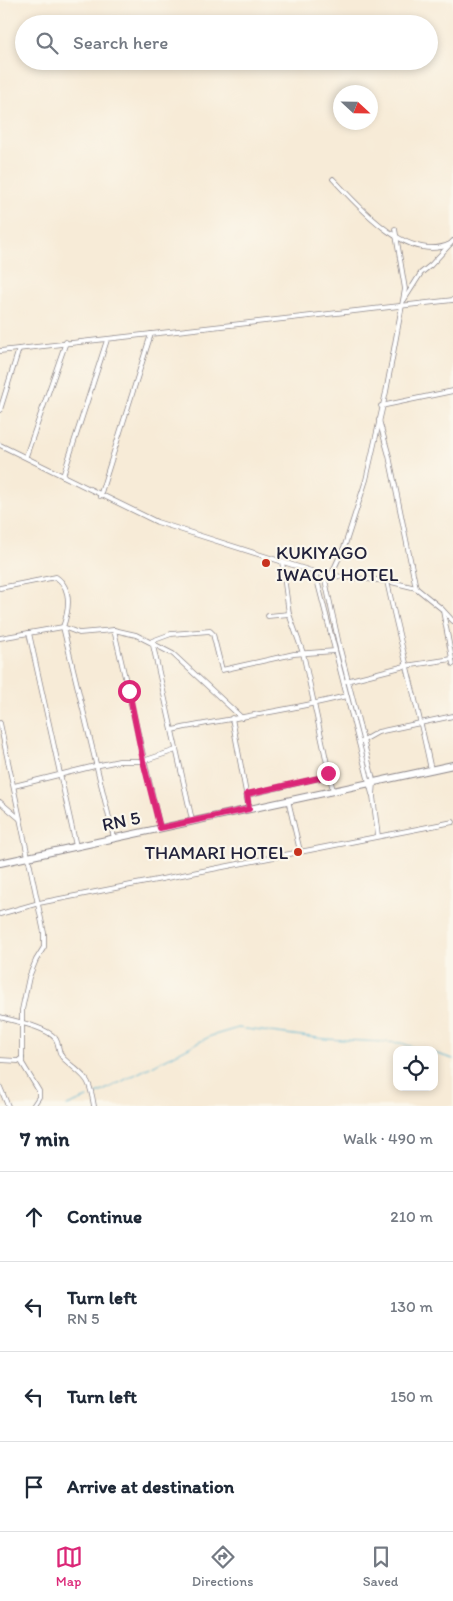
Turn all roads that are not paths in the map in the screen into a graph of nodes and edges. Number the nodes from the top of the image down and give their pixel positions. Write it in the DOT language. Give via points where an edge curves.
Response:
graph roads {
  1 [pos="333,179"];
  2 [pos="394,229"];
  3 [pos="394,236"];
  4 [pos="452,242"];
  5 [pos="453,300"];
  6 [pos="402,305"];
  7 [pos="151,334"];
  8 [pos="106,340"];
  9 [pos="66,342"];
  10 [pos="19,349"];
  11 [pos="0,351"];
  12 [pos="453,391"];
  13 [pos="381,406"];
  14 [pos="0,410"];
  15 [pos="378,418"];
  16 [pos="0,445"];
  17 [pos="26,456"];
  18 [pos="63,476"];
  19 [pos="100,496"];
  20 [pos="282,560"];
  21 [pos="315,572"];
  22 [pos="324,575"];
  23 [pos="331,575"];
  24 [pos="387,581"];
  25 [pos="0,588"];
  26 [pos="416,588"];
  27 [pos="442,609"];
  28 [pos="289,614"];
  29 [pos="268,616"];
  30 [pos="453,621"];
  31 [pos="63,628"];
  32 [pos="114,630"];
  33 [pos="29,633"];
  34 [pos="0,638"];
  35 [pos="152,641"];
  36 [pos="335,651"];
  37 [pos="303,653"];
  38 [pos="452,659"];
  39 [pos="453,664"];
  40 [pos="405,666"];
  41 [pos="348,681"];
  42 [pos="343,683"];
  43 [pos="346,696"];
  44 [pos="315,704"];
  45 [pos="453,716"];
  46 [pos="232,718"];
  47 [pos="242,718"];
  48 [pos="0,723"];
  49 [pos="422,724"];
  50 [pos="172,730"];
  51 [pos="363,740"];
  52 [pos="358,742"];
  53 [pos="176,750"];
  54 [pos="143,761"];
  55 [pos="453,765"];
  56 [pos="96,766"];
  57 [pos="430,770"];
  58 [pos="328,773"];
  59 [pos="61,774"];
  60 [pos="371,783"];
  61 [pos="14,786"];
  62 [pos="333,791"];
  63 [pos="247,794"];
  64 [pos="288,800"];
  65 [pos="0,802"];
  66 [pos="249,809"];
  67 [pos="20,819"];
  68 [pos="192,820"];
  69 [pos="453,822"];
  70 [pos="160,828"];
  71 [pos="378,836"];
  72 [pos="114,838"];
  73 [pos="76,846"];
  74 [pos="300,850"];
  75 [pos="29,856"];
  76 [pos="0,862"];
  77 [pos="39,903"];
  78 [pos="0,914"];
  79 [pos="0,1017"];
  80 [pos="23,1024"];
  81 [pos="22,1058"];
  82 [pos="0,1060"];
  83 [pos="0,1087"];
  84 [pos="8,1106"];
  85 [pos="33,1106"];
  86 [pos="94,1106"];
  1 -- 3 [label="street" via="361,210"];
  2 -- 3 [label="street"];
  3 -- 4 [label="street" via="424,247 443,247"];
  3 -- 6 [label="street" via="406,284"];
  4 -- 6 [label="street" via="421,273"];
  5 -- 6 [label="street"];
  6 -- 7 [label="street"];
  6 -- 13 [label="street"];
  7 -- 8 [label="street"];
  7 -- 19 [label="street"];
  8 -- 9 [label="street"];
  8 -- 18 [label="street"];
  9 -- 10 [label="street"];
  9 -- 17 [label="street"];
  10 -- 11 [label="street"];
  10 -- 14 [label="street"];
  12 -- 13 [label="street"];
  13 -- 15 [label="street"];
  15 -- 23 [label="street" via="366,480 345,546"];
  15 -- 26 [label="street"];
  16 -- 17 [label="street"];
  17 -- 18 [label="street"];
  18 -- 19 [label="street"];
  19 -- 20 [label="street" via="157,522"];
  20 -- 21 [label="street"];
  20 -- 28 [label="street"];
  21 -- 22 [label="street"];
  21 -- 36 [label="street"];
  22 -- 23 [label="street"];
  22 -- 41 [label="street"];
  23 -- 24 [label="street"];
  24 -- 26 [label="street"];
  24 -- 40 [label="street"];
  25 -- 31 [label="street" via="56,577 67,590 69,602"];
  26 -- 27 [label="street"];
  27 -- 30 [label="street"];
  27 -- 38 [label="street"];
  28 -- 29 [label="street"];
  28 -- 37 [label="street"];
  31 -- 32 [label="street" via="79,633"];
  31 -- 33 [label="street"];
  31 -- 56 [label="street"];
  32 -- 35 [label="street"];
  32 -- 54 [label="street"];
  33 -- 34 [label="street"];
  33 -- 59 [label="street"];
  35 -- 37 [label="street" via="171,634 210,631 222,670"];
  35 -- 47 [label="street" via="172,654"];
  35 -- 50 [label="street"];
  36 -- 37 [label="street"];
  36 -- 42 [label="street"];
  37 -- 44 [label="street"];
  38 -- 39 [label="street"];
  38 -- 40 [label="street"];
  40 -- 41 [label="street"];
  40 -- 49 [label="street"];
  41 -- 42 [label="street"];
  41 -- 51 [label="street"];
  42 -- 43 [label="street"];
  43 -- 44 [label="street"];
  43 -- 52 [label="street"];
  44 -- 47 [label="street"];
  44 -- 58 [label="street"];
  45 -- 49 [label="street"];
  46 -- 47 [label="street"];
  46 -- 50 [label="street"];
  46 -- 63 [label="street"];
  48 -- 61 [label="street"];
  49 -- 51 [label="street" via="378,732"];
  49 -- 57 [label="street"];
  50 -- 53 [label="street"];
  51 -- 52 [label="street"];
  51 -- 60 [label="street"];
  52 -- 60 [label="street"];
  53 -- 54 [label="street"];
  53 -- 68 [label="street"];
  54 -- 56 [label="street" via="119,761"];
  54 -- 70 [label="street"];
  55 -- 57 [label="main road, RN 5 / RN 5"];
  56 -- 59 [label="street"];
  56 -- 72 [label="street"];
  57 -- 60 [label="main road, RN 5 / RN 5"];
  58 -- 62 [label="street"];
  58 -- 63 [label="street" via="319,778"];
  59 -- 61 [label="street"];
  59 -- 73 [label="street"];
  60 -- 62 [label="main road, RN 5 / RN 5"];
  60 -- 71 [label="street"];
  61 -- 67 [label="street"];
  62 -- 64 [label="main road, RN 5 / RN 5"];
  63 -- 66 [label="street"];
  64 -- 66 [label="main road, RN 5 / RN 5"];
  64 -- 74 [label="street"];
  65 -- 67 [label="street"];
  66 -- 68 [label="main road, RN 5 / RN 5"];
  67 -- 75 [label="street"];
  68 -- 70 [label="main road, RN 5 / RN 5"];
  69 -- 71 [label="street"];
  70 -- 72 [label="main road, RN 5 / RN 5"];
  71 -- 74 [label="street"];
  72 -- 73 [label="main road, RN 5 / RN 5"];
  73 -- 75 [label="main road, RN 5 / RN 5"];
  74 -- 77 [label="street"];
  75 -- 76 [label="main road, RN 5 / RN 5"];
  75 -- 77 [label="street"];
  77 -- 78 [label="street"];
  77 -- 80 [label="street" via="44,947 26,991"];
  79 -- 80 [label="street"];
  80 -- 81 [label="street"];
  80 -- 86 [label="street" via="47,1032 56,1039 62,1057 87,1079"];
  81 -- 82 [label="street" via="18,1061"];
  81 -- 85 [label="street" via="39,1091 39,1101"];
  83 -- 84 [label="street"];
}
